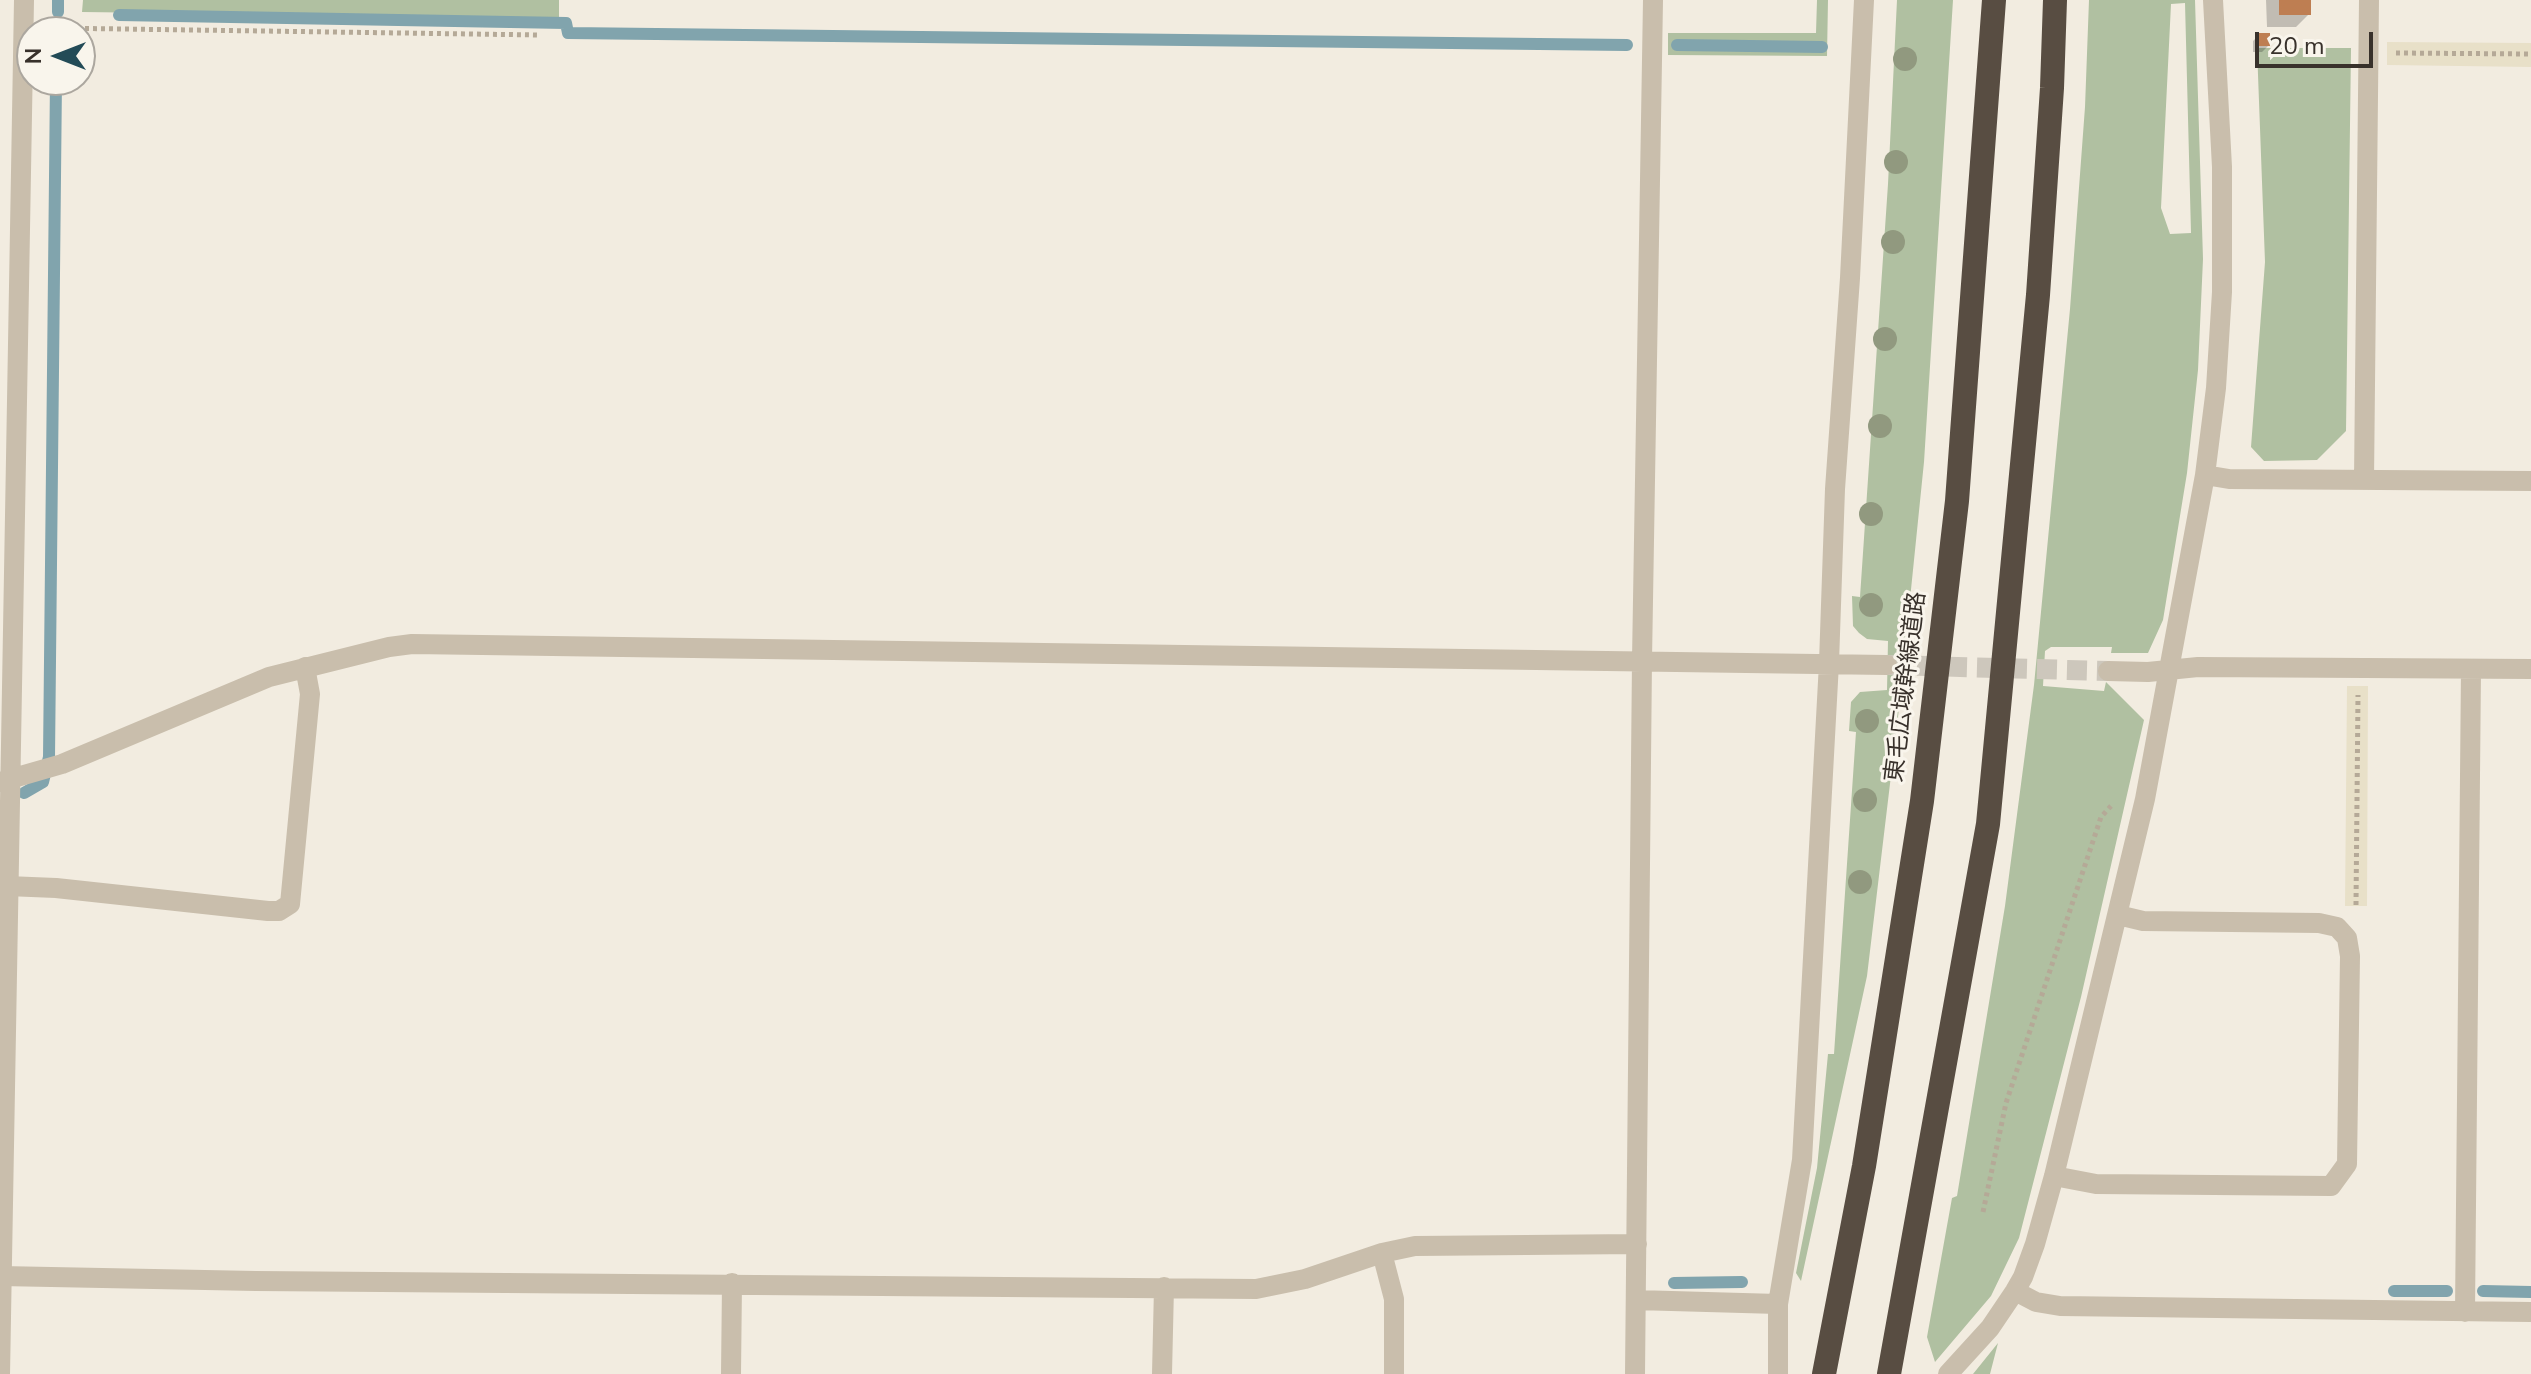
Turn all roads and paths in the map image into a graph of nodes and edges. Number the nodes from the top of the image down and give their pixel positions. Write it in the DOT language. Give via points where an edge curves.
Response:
graph roads {
  1 [pos="1653,0"];
  2 [pos="1864,0"];
  3 [pos="1994,0"];
  4 [pos="2055,0"];
  5 [pos="2213,0"];
  6 [pos="2369,0"];
  7 [pos="96,29"];
  8 [pos="540,35"];
  9 [pos="2387,53"];
  10 [pos="2531,54"];
  11 [pos="22,96"];
  12 [pos="2205,475"];
  13 [pos="2364,480"];
  14 [pos="2531,481"];
  15 [pos="1642,660"];
  16 [pos="1829,663"];
  17 [pos="1887,665"];
  18 [pos="305,667"];
  19 [pos="2168,669"];
  20 [pos="2471,669"];
  21 [pos="2531,669"];
  22 [pos="2108,671"];
  23 [pos="2358,686"];
  24 [pos="5,781"];
  25 [pos="2145,799"];
  26 [pos="4,822"];
  27 [pos="7,886"];
  28 [pos="2356,906"];
  29 [pos="2118,915"];
  30 [pos="2054,1176"];
  31 [pos="1983,1212"];
  32 [pos="1637,1244"];
  33 [pos="1382,1253"];
  34 [pos="0,1276"];
  35 [pos="732,1283"];
  36 [pos="1164,1287"];
  37 [pos="2015,1291"];
  38 [pos="1636,1300"];
  39 [pos="1778,1304"];
  40 [pos="2465,1312"];
  41 [pos="2531,1312"];
  42 [pos="0,1374"];
  43 [pos="731,1374"];
  44 [pos="1162,1374"];
  45 [pos="1394,1374"];
  46 [pos="1635,1374"];
  47 [pos="1778,1374"];
  48 [pos="1824,1374"];
  49 [pos="1889,1374"];
  50 [pos="1948,1374"];
  1 -- 15 [label="street"];
  2 -- 16 [label="street"];
  3 -- 48 [label="highway, 東毛広域幹線道路" via="1957,501 1922,801 1864,1166"];
  4 -- 49 [label="highway" via="2038,295 1988,824"];
  5 -- 12 [label="street" via="2222,292"];
  6 -- 13 [label="street"];
  7 -- 8 [label="path"];
  9 -- 10 [label="path"];
  11 -- 24 [label="street"];
  12 -- 13 [label="street"];
  12 -- 19 [label="street"];
  13 -- 14 [label="street"];
  15 -- 16 [label="street"];
  15 -- 18 [label="street" via="412,644"];
  15 -- 32 [label="street"];
  16 -- 17 [label="street"];
  16 -- 39 [label="street" via="1802,1160"];
  18 -- 24 [label="street" via="269,677 62,764"];
  18 -- 27 [label="street" via="310,694 290,904 268,911"];
  19 -- 20 [label="street"];
  19 -- 22 [label="street"];
  19 -- 25 [label="street"];
  20 -- 21 [label="street"];
  20 -- 40 [label="street"];
  23 -- 28 [label="path"];
  24 -- 26 [label="street"];
  25 -- 29 [label="street"];
  25 -- 31 [label="path" via="2118,799 2101,817 2006,1103"];
  26 -- 27 [label="street"];
  27 -- 34 [label="street"];
  29 -- 30 [label="street"];
  29 -- 30 [label="street" via="2143,921 2337,927 2347,938 2350,956 2347,1164 2331,1186 2096,1184"];
  30 -- 37 [label="street"];
  32 -- 33 [label="street" via="1415,1246"];
  32 -- 38 [label="street"];
  33 -- 36 [label="street" via="1278,1286"];
  33 -- 45 [label="street" via="1394,1299"];
  34 -- 35 [label="street"];
  34 -- 42 [label="street"];
  35 -- 36 [label="street"];
  35 -- 43 [label="street"];
  36 -- 44 [label="street"];
  37 -- 40 [label="street" via="2060,1306"];
  37 -- 50 [label="street"];
  38 -- 39 [label="street"];
  38 -- 46 [label="street"];
  39 -- 47 [label="street"];
  40 -- 41 [label="street"];
}
